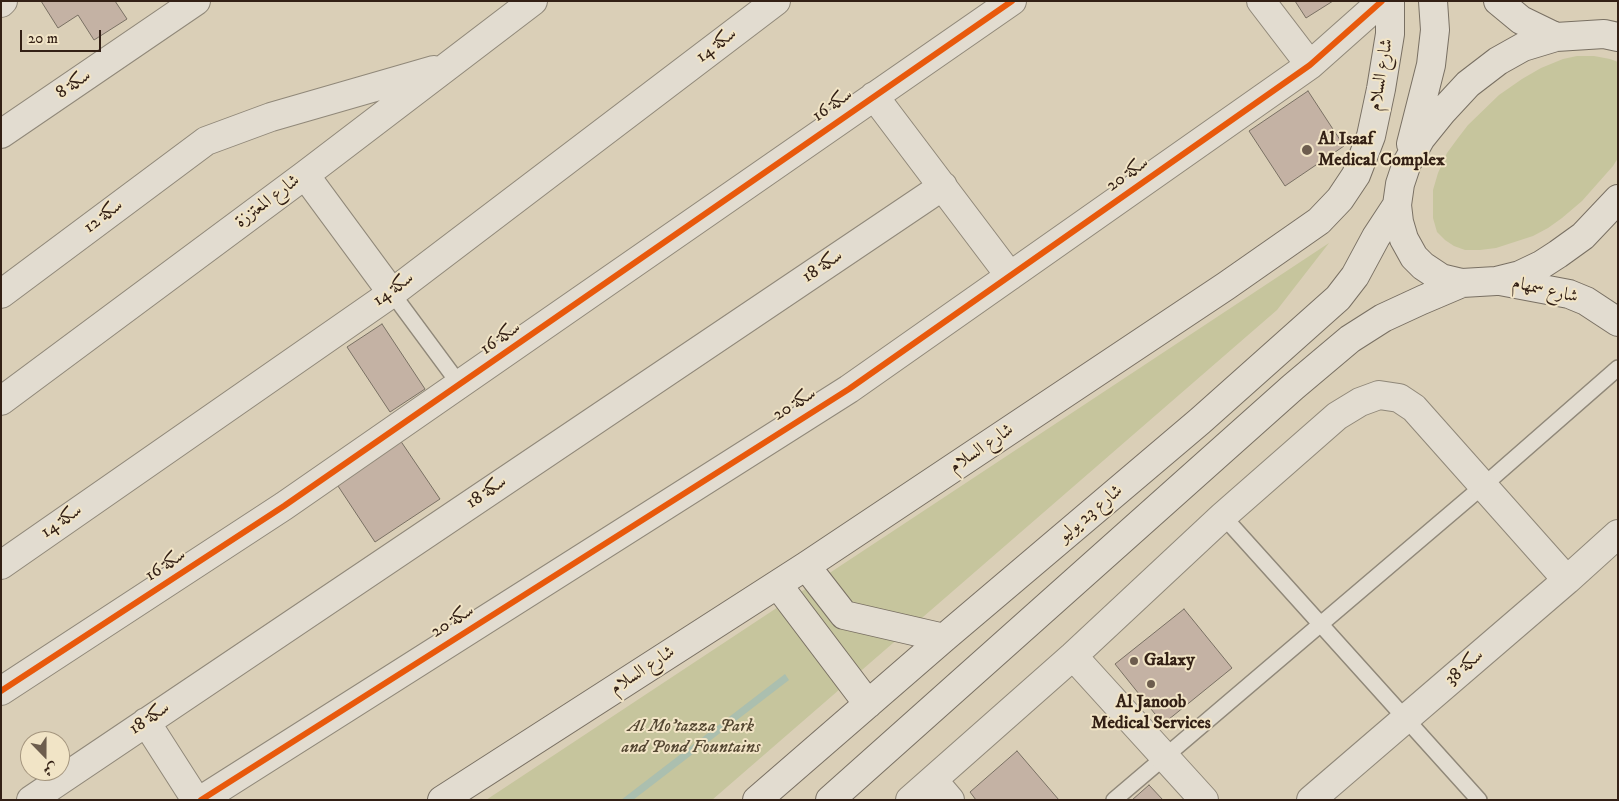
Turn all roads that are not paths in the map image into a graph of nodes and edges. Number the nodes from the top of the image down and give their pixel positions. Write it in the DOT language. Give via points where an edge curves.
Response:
graph roads {
  1 [pos="196,1"];
  2 [pos="534,1"];
  3 [pos="776,1"];
  4 [pos="1012,1"];
  5 [pos="1261,1"];
  6 [pos="1382,1"];
  7 [pos="1390,1"];
  8 [pos="1433,1"];
  9 [pos="1498,1"];
  10 [pos="1618,20"];
  11 [pos="1585,34"];
  12 [pos="1556,36"];
  13 [pos="1618,37"];
  14 [pos="450,65"];
  15 [pos="1310,65"];
  16 [pos="874,96"];
  17 [pos="1,134"];
  18 [pos="1406,163"];
  19 [pos="305,175"];
  20 [pos="943,186"];
  21 [pos="1618,199"];
  22 [pos="1397,205"];
  23 [pos="1010,276"];
  24 [pos="1496,281"];
  25 [pos="1462,283"];
  26 [pos="392,292"];
  27 [pos="1,294"];
  28 [pos="1618,322"];
  29 [pos="1618,368"];
  30 [pos="460,386"];
  31 [pos="1,401"];
  32 [pos="1483,486"];
  33 [pos="1223,516"];
  34 [pos="1618,534"];
  35 [pos="1,565"];
  36 [pos="806,566"];
  37 [pos="1567,580"];
  38 [pos="778,585"];
  39 [pos="1320,624"];
  40 [pos="944,638"];
  41 [pos="1073,656"];
  42 [pos="1,692"];
  43 [pos="868,704"];
  44 [pos="1406,718"];
  45 [pos="146,722"];
  46 [pos="1165,756"];
  47 [pos="941,790"];
  48 [pos="30,800"];
  49 [pos="196,800"];
  50 [pos="201,800"];
  51 [pos="442,800"];
  52 [pos="758,800"];
  53 [pos="830,800"];
  54 [pos="910,800"];
  55 [pos="1114,800"];
  56 [pos="1204,800"];
  57 [pos="1311,800"];
  58 [pos="1479,800"];
  1 -- 17 [label="street, سكة 8"];
  2 -- 14 [label="street, شارع المعتززة"];
  3 -- 26 [label="street, سكة 14"];
  4 -- 16 [label="street, سكة 16"];
  5 -- 15 [label="street"];
  6 -- 15 [label="street, سكة 20"];
  7 -- 36 [label="street, شارع السلام" via="1390,34 1371,136 1356,174 1340,199 1319,221"];
  8 -- 18 [label="street" via="1435,30 1431,65"];
  9 -- 12 [label="street" via="1521,20"];
  10 -- 11 [label="street"];
  11 -- 12 [label="street"];
  11 -- 13 [label="street"];
  12 -- 18 [label="street" via="1523,47 1468,84 1421,138"];
  14 -- 19 [label="street, شارع المعتززة"];
  14 -- 27 [label="street, سكة 12" via="271,117 206,141"];
  15 -- 23 [label="street, سكة 20"];
  16 -- 20 [label="street"];
  16 -- 30 [label="street, سكة 16"];
  18 -- 22 [label="street"];
  19 -- 26 [label="street"];
  19 -- 31 [label="street, شارع المعتززة"];
  20 -- 23 [label="street"];
  20 -- 45 [label="street, سكة 18"];
  21 -- 24 [label="street" via="1583,236 1558,254 1520,274"];
  22 -- 25 [label="street" via="1404,239 1414,257 1441,278"];
  22 -- 40 [label="street, شارع 23 يوليو" via="1355,276 1338,298 1200,421"];
  23 -- 50 [label="street, سكة 20" via="849,389"];
  24 -- 25 [label="street"];
  24 -- 28 [label="street, شارع سمهام" via="1569,294"];
  25 -- 53 [label="street" via="1383,318 1343,345"];
  26 -- 30 [label="lane"];
  26 -- 35 [label="street, سكة 14"];
  29 -- 32 [label="lane"];
  30 -- 42 [label="street, سكة 16"];
  32 -- 33 [label="street" via="1414,408 1398,398 1379,395 1337,416"];
  32 -- 37 [label="street"];
  32 -- 39 [label="lane"];
  33 -- 39 [label="lane"];
  33 -- 41 [label="street"];
  34 -- 37 [label="street, سكة 38"];
  36 -- 38 [label="street, شارع السلام"];
  36 -- 40 [label="street" via="844,615"];
  37 -- 44 [label="street, سكة 38"];
  38 -- 43 [label="street"];
  38 -- 51 [label="street, شارع السلام"];
  39 -- 44 [label="lane"];
  39 -- 46 [label="lane"];
  40 -- 43 [label="street, شارع 23 يوليو"];
  41 -- 46 [label="street"];
  41 -- 47 [label="street"];
  43 -- 52 [label="street, شارع 23 يوليو"];
  44 -- 57 [label="street, سكة 38"];
  44 -- 58 [label="lane"];
  45 -- 48 [label="street, سكة 18"];
  45 -- 49 [label="street"];
  46 -- 55 [label="lane"];
  46 -- 56 [label="street"];
  47 -- 54 [label="street"];
}
